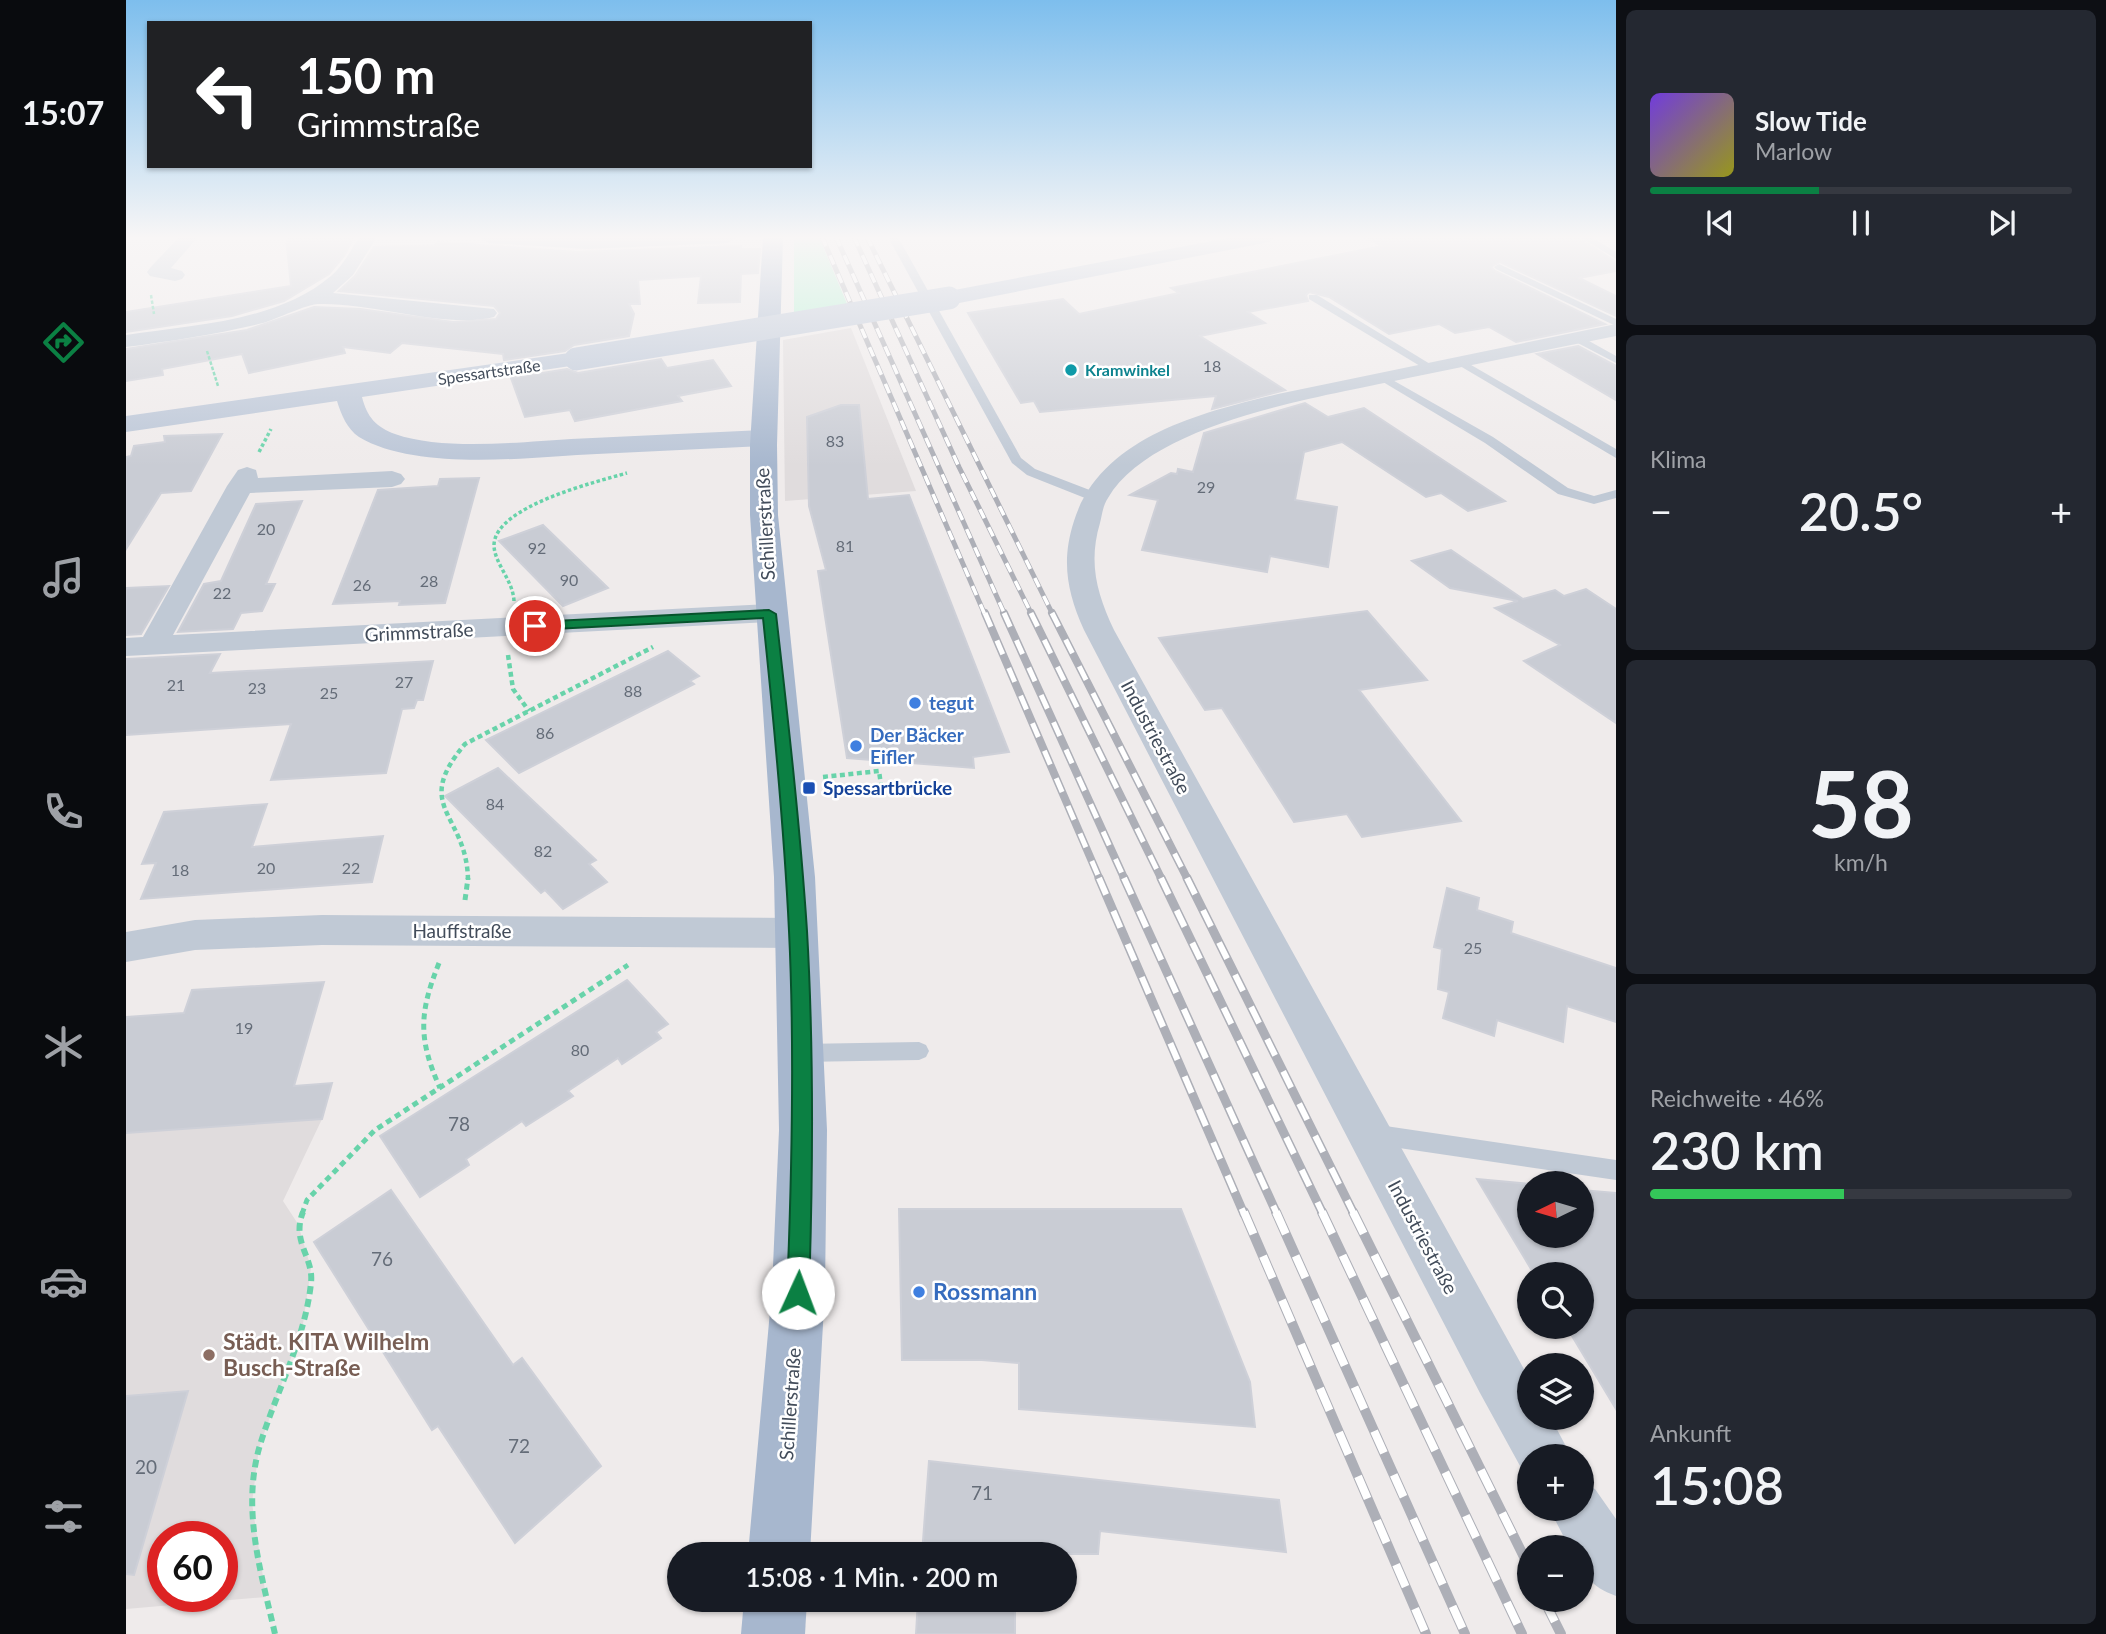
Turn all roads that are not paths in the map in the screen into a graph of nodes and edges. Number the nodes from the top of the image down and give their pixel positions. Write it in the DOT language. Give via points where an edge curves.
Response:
graph roads {
  1 [pos="269,313"];
  2 [pos="770,313"];
  3 [pos="856,313"];
  4 [pos="935,313"];
  5 [pos="1340,313"];
  6 [pos="1596,313"];
  7 [pos="1616,323"];
  8 [pos="1616,330"];
  9 [pos="1576,338"];
  10 [pos="126,341"];
  11 [pos="1616,360"];
  12 [pos="1459,361"];
  13 [pos="1429,367"];
  14 [pos="482,372"];
  15 [pos="1382,377"];
  16 [pos="348,392"];
  17 [pos="232,401"];
  18 [pos="397,412"];
  19 [pos="126,424"];
  20 [pos="764,427"];
  21 [pos="368,431"];
  22 [pos="1616,454"];
  23 [pos="392,479"];
  24 [pos="1616,494"];
  25 [pos="1095,497"];
  26 [pos="769,614"];
  27 [pos="139,646"];
  28 [pos="798,933"];
  29 [pos="126,947"];
  30 [pos="919,1051"];
  31 [pos="801,1053"];
  32 [pos="1368,1134"];
  33 [pos="1616,1170"];
  34 [pos="1537,1444"];
  35 [pos="1585,1521"];
  36 [pos="780,1542"];
  37 [pos="1616,1568"];
  38 [pos="775,1612"];
  39 [pos="773,1634"];
  1 -- 10 [label="street"];
  2 -- 20 [label="main road, Schillerstraße"];
  3 -- 14 [label="main road, Spessartstraße, bridge"];
  4 -- 25 [label="lane" via="1016,460 1031,472"];
  5 -- 13 [label="lane"];
  6 -- 7 [label="lane"];
  8 -- 9 [label="street, Industriestraße"];
  9 -- 11 [label="lane"];
  9 -- 12 [label="street, Industriestraße"];
  12 -- 13 [label="street, Industriestraße"];
  12 -- 22 [label="lane"];
  13 -- 15 [label="street, Industriestraße"];
  14 -- 18 [label="main road, Spessartstraße"];
  14 -- 18 [label="main road" via="429,392"];
  15 -- 24 [label="lane" via="1489,440 1563,491 1594,500"];
  15 -- 25 [label="street, Industriestraße" via="1246,409 1181,432 1125,464"];
  16 -- 17 [label="main road, Spessartstraße"];
  16 -- 18 [label="main road, Spessartstraße"];
  16 -- 21 [label="main road" via="354,415"];
  17 -- 19 [label="main road, Spessartstraße"];
  17 -- 21 [label="main road" via="325,416"];
  18 -- 20 [label="main road" via="438,438 484,440"];
  20 -- 21 [label="main road" via="464,450 411,445"];
  20 -- 26 [label="main road, Schillerstraße"];
  23 -- 27 [label="street, Grimmstraße" via="243,481"];
  25 -- 32 [label="street, Industriestraße" via="1079,544 1077,569 1086,601"];
  26 -- 27 [label="street, Grimmstraße"];
  26 -- 28 [label="main road, Schillerstraße"];
  28 -- 29 [label="street, Hauffstraße" via="234,933"];
  28 -- 31 [label="main road, Schillerstraße"];
  30 -- 31 [label="lane"];
  31 -- 36 [label="main road, Schillerstraße" via="798,1293"];
  32 -- 33 [label="lane"];
  32 -- 34 [label="street, Industriestraße"];
  35 -- 37 [label="street"];
  38 -- 39 [label="main road"];
}
